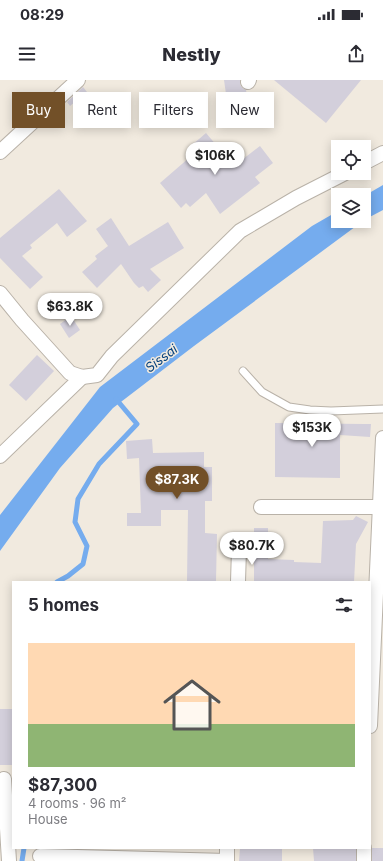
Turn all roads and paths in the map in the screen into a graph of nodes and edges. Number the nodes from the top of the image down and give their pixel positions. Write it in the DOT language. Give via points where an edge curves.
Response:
graph roads {
  1 [pos="78,80"];
  2 [pos="0,152"];
  3 [pos="383,154"];
  4 [pos="371,160"];
  5 [pos="331,180"];
  6 [pos="0,293"];
  7 [pos="243,371"];
  8 [pos="82,377"];
  9 [pos="383,409"];
  10 [pos="383,438"];
  11 [pos="0,456"];
  12 [pos="261,507"];
  13 [pos="382,507"];
  14 [pos="239,549"];
  15 [pos="238,581"];
  16 [pos="371,708"];
  17 [pos="4,778"];
  18 [pos="227,849"];
  19 [pos="364,849"];
  20 [pos="40,856"];
  21 [pos="9,861"];
  22 [pos="364,861"];
  1 -- 2 [label="street"];
  3 -- 4 [label="street"];
  5 -- 8 [label="street" via="240,231 112,356 97,375"];
  6 -- 8 [label="street" via="70,373"];
  7 -- 9 [label="lane" via="262,392 289,407 331,411"];
  8 -- 11 [label="street"];
  10 -- 13 [label="street"];
  12 -- 13 [label="street"];
  13 -- 16 [label="street"];
  14 -- 15 [label="street"];
  17 -- 21 [label="street"];
  18 -- 20 [label="street" via="227,861"];
  19 -- 22 [label="street"];
}
